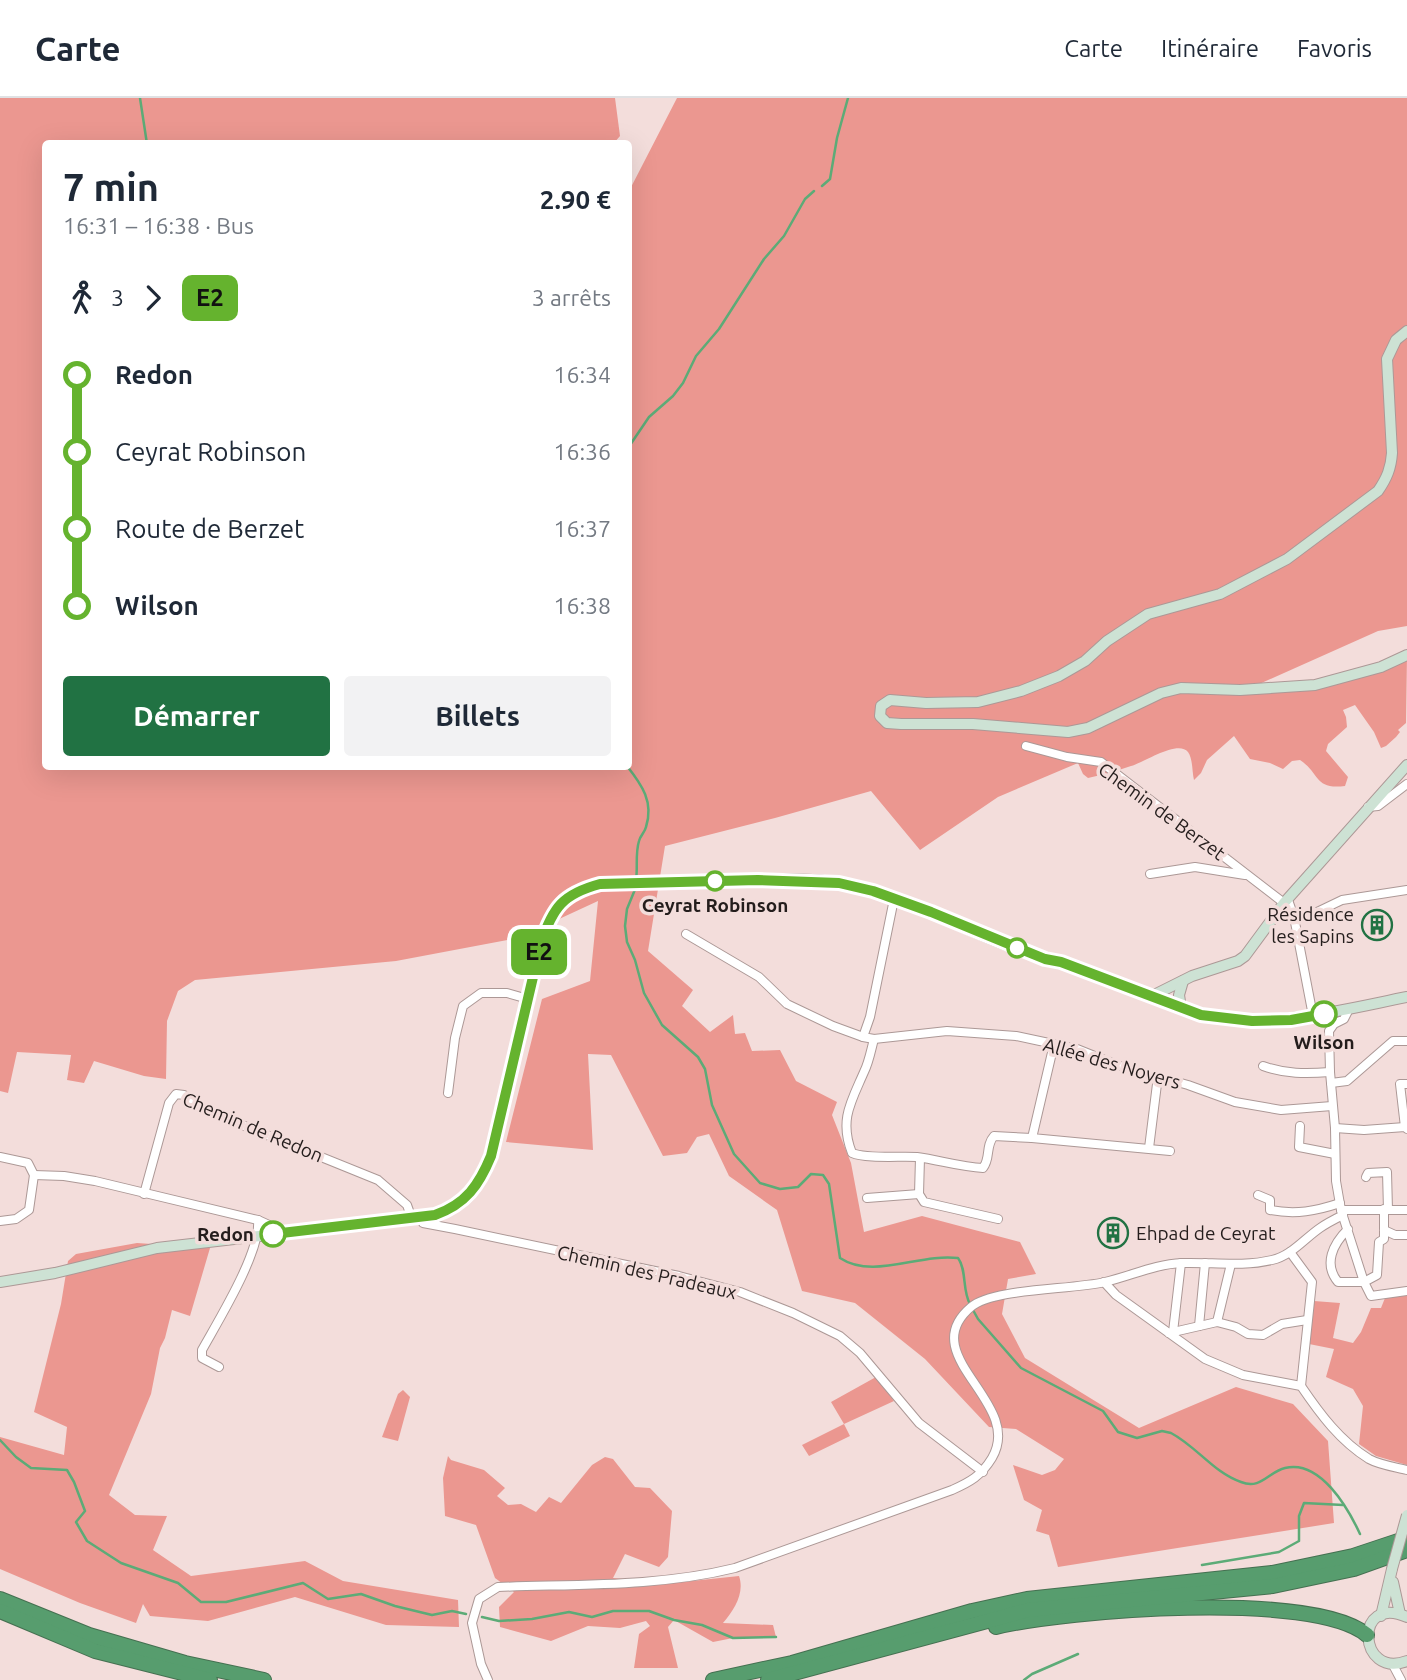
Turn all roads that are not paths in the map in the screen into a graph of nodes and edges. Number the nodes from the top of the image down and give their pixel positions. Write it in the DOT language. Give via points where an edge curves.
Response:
graph roads {
  1 [pos="1407,331"];
  2 [pos="1407,655"];
  3 [pos="1026,746"];
  4 [pos="1407,765"];
  5 [pos="1407,784"];
  6 [pos="1368,807"];
  7 [pos="1150,874"];
  8 [pos="1248,875"];
  9 [pos="1407,890"];
  10 [pos="894,900"];
  11 [pos="1286,901"];
  12 [pos="1294,917"];
  13 [pos="687,934"];
  14 [pos="1182,981"];
  15 [pos="1150,997"];
  16 [pos="1407,998"];
  17 [pos="528,999"];
  18 [pos="1181,1008"];
  19 [pos="1349,1009"];
  20 [pos="1313,1016"];
  21 [pos="863,1037"];
  22 [pos="874,1039"];
  23 [pos="1407,1041"];
  24 [pos="1054,1044"];
  25 [pos="1263,1066"];
  26 [pos="1329,1072"];
  27 [pos="1158,1076"];
  28 [pos="1331,1083"];
  29 [pos="1407,1084"];
  30 [pos="448,1093"];
  31 [pos="1332,1107"];
  32 [pos="1300,1126"];
  33 [pos="1335,1128"];
  34 [pos="1406,1128"];
  35 [pos="1032,1138"];
  36 [pos="1149,1148"];
  37 [pos="1170,1151"];
  38 [pos="1335,1154"];
  39 [pos="0,1157"];
  40 [pos="920,1157"];
  41 [pos="34,1175"];
  42 [pos="1366,1177"];
  43 [pos="144,1194"];
  44 [pos="919,1194"];
  45 [pos="1258,1195"];
  46 [pos="867,1198"];
  47 [pos="1342,1210"];
  48 [pos="1386,1210"];
  49 [pos="1407,1210"];
  50 [pos="417,1218"];
  51 [pos="998,1219"];
  52 [pos="258,1220"];
  53 [pos="0,1221"];
  54 [pos="1348,1229"];
  55 [pos="1384,1230"];
  56 [pos="273,1234"];
  57 [pos="1407,1235"];
  58 [pos="256,1236"];
  59 [pos="1290,1252"];
  60 [pos="1181,1263"];
  61 [pos="1205,1264"];
  62 [pos="1231,1264"];
  63 [pos="0,1282"];
  64 [pos="1104,1282"];
  65 [pos="1364,1282"];
  66 [pos="1407,1291"];
  67 [pos="1307,1320"];
  68 [pos="1217,1322"];
  69 [pos="1199,1326"];
  70 [pos="1171,1333"];
  71 [pos="219,1367"];
  72 [pos="1301,1386"];
  73 [pos="1407,1470"];
  74 [pos="983,1472"];
  75 [pos="1407,1515"];
  76 [pos="1407,1538"];
  77 [pos="1407,1550"];
  78 [pos="1392,1569"];
  79 [pos="0,1590"];
  80 [pos="0,1599"];
  81 [pos="0,1611"];
  82 [pos="1403,1615"];
  83 [pos="1381,1616"];
  84 [pos="0,1622"];
  85 [pos="89,1635"];
  86 [pos="1367,1635"];
  87 [pos="95,1651"];
  88 [pos="854,1658"];
  89 [pos="1407,1661"];
  90 [pos="1393,1665"];
  91 [pos="210,1680"];
  92 [pos="264,1680"];
  93 [pos="488,1680"];
  94 [pos="713,1680"];
  95 [pos="768,1680"];
  96 [pos="1401,1680"];
  1 -- 2 [label="street" via="1396,340 1387,359 1392,453 1386,479 1378,491 1287,559 1220,594 1148,614 1076,666 1021,691 978,702 890,700 881,706 880,716 887,723 1069,732 1181,688 1315,685"];
  3 -- 8 [label="street, Chemin de Berzet" via="1101,762"];
  4 -- 6 [label="street"];
  5 -- 6 [label="street" via="1378,806"];
  6 -- 11 [label="street"];
  7 -- 8 [label="street" via="1195,867"];
  8 -- 11 [label="street, Chemin de Berzet"];
  9 -- 12 [label="street" via="1342,900"];
  10 -- 15 [label="street"];
  10 -- 17 [label="street" via="856,886 821,881 600,884 568,897 549,918"];
  10 -- 21 [label="street"];
  11 -- 12 [label="street"];
  11 -- 14 [label="street" via="1252,950 1238,961"];
  12 -- 20 [label="street"];
  13 -- 21 [label="street, Allée des Noyers" via="759,977 787,1004"];
  14 -- 15 [label="street"];
  14 -- 18 [label="street"];
  15 -- 18 [label="street"];
  16 -- 19 [label="street"];
  17 -- 30 [label="street" via="481,993 463,1006"];
  17 -- 50 [label="street" via="482,1178 470,1195 449,1210"];
  18 -- 20 [label="street" via="1252,1021"];
  19 -- 20 [label="street"];
  19 -- 26 [label="street" via="1329,1031"];
  21 -- 22 [label="street, Allée des Noyers"];
  22 -- 24 [label="street, Allée des Noyers" via="947,1031"];
  22 -- 40 [label="street" via="845,1121 852,1153"];
  23 -- 28 [label="street" via="1393,1041 1347,1081"];
  24 -- 27 [label="street, Allée des Noyers"];
  24 -- 35 [label="street"];
  25 -- 26 [label="street" via="1277,1072"];
  26 -- 28 [label="street"];
  27 -- 31 [label="street, Allée des Noyers" via="1235,1102 1281,1110"];
  27 -- 36 [label="street"];
  28 -- 31 [label="street"];
  29 -- 34 [label="street" via="1400,1084"];
  31 -- 33 [label="street"];
  32 -- 38 [label="street" via="1299,1147"];
  33 -- 34 [label="street"];
  33 -- 38 [label="street"];
  35 -- 36 [label="street"];
  35 -- 40 [label="street" via="994,1136 983,1168"];
  36 -- 37 [label="street"];
  38 -- 47 [label="street"];
  39 -- 41 [label="street" via="28,1163"];
  40 -- 44 [label="street"];
  41 -- 43 [label="street" via="95,1181"];
  41 -- 53 [label="street" via="29,1210 16,1219"];
  42 -- 48 [label="street" via="1387,1172"];
  43 -- 50 [label="street, Chemin de Redon" via="169,1103 176,1094 378,1180"];
  43 -- 52 [label="street"];
  44 -- 46 [label="street"];
  44 -- 51 [label="street" via="925,1202"];
  45 -- 47 [label="street" via="1269,1200 1270,1210 1279,1212"];
  47 -- 48 [label="street"];
  47 -- 54 [label="street"];
  47 -- 59 [label="street"];
  48 -- 49 [label="street"];
  48 -- 55 [label="street"];
  50 -- 56 [label="street"];
  50 -- 74 [label="street, Chemin des Pradeaux" via="430,1226 679,1276 784,1309 840,1336 919,1423"];
  52 -- 56 [label="street" via="270,1225"];
  52 -- 58 [label="street"];
  54 -- 65 [label="street"];
  54 -- 65 [label="street" via="1336,1242 1331,1274 1339,1282"];
  55 -- 57 [label="street"];
  55 -- 65 [label="street" via="1377,1275"];
  56 -- 58 [label="street"];
  58 -- 63 [label="street" via="157,1248"];
  58 -- 71 [label="street" via="233,1293 202,1350 202,1358"];
  59 -- 62 [label="street" via="1275,1260"];
  59 -- 67 [label="street" via="1312,1282"];
  60 -- 61 [label="street"];
  60 -- 64 [label="street"];
  60 -- 70 [label="street"];
  61 -- 62 [label="street"];
  61 -- 69 [label="street"];
  62 -- 68 [label="street"];
  64 -- 70 [label="street"];
  64 -- 74 [label="street" via="980,1299 960,1318 955,1352 997,1423 997,1449"];
  65 -- 66 [label="street" via="1371,1296"];
  67 -- 68 [label="street" via="1282,1324 1263,1335"];
  67 -- 72 [label="street"];
  68 -- 69 [label="street"];
  69 -- 70 [label="street"];
  70 -- 72 [label="street" via="1205,1359 1242,1375"];
  72 -- 73 [label="street" via="1319,1413 1371,1460"];
  74 -- 93 [label="street" via="941,1494 704,1576 499,1587 479,1600 472,1623"];
  75 -- 78 [label="street, bridge"];
  76 -- 94 [label="highway" via="1353,1556 1272,1573 1027,1599"];
  77 -- 88 [label="highway" via="1354,1569 1273,1586 1028,1610"];
  78 -- 82 [label="street"];
  78 -- 83 [label="street"];
  79 -- 85 [label="highway"];
  80 -- 85 [label="highway"];
  81 -- 87 [label="highway"];
  82 -- 83 [label="street"];
  83 -- 86 [label="street"];
  84 -- 87 [label="highway"];
  85 -- 92 [label="highway"];
  86 -- 88 [label="highway" via="1345,1622 1285,1610 1236,1607 1108,1612 1007,1624"];
  86 -- 90 [label="street" via="1374,1657"];
  87 -- 91 [label="highway"];
  88 -- 95 [label="highway"];
  89 -- 90 [label="street"];
  90 -- 96 [label="street"];
}
